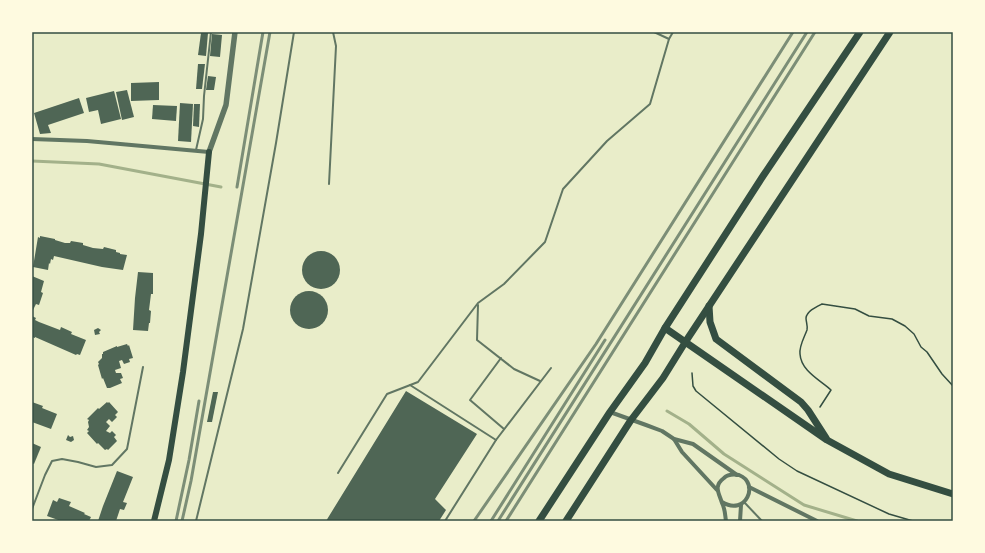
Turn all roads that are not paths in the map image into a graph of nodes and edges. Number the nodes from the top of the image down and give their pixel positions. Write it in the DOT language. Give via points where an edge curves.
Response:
graph roads {
  1 [pos="211,32"];
  2 [pos="235,32"];
  3 [pos="294,32"];
  4 [pos="333,32"];
  5 [pos="654,32"];
  6 [pos="673,32"];
  7 [pos="860,32"];
  8 [pos="890,32"];
  9 [pos="669,39"];
  10 [pos="32,139"];
  11 [pos="196,151"];
  12 [pos="209,152"];
  13 [pos="329,184"];
  14 [pos="478,303"];
  15 [pos="709,306"];
  16 [pos="665,328"];
  17 [pos="686,341"];
  18 [pos="501,358"];
  19 [pos="142,367"];
  20 [pos="551,368"];
  21 [pos="541,381"];
  22 [pos="410,385"];
  23 [pos="610,412"];
  24 [pos="631,420"];
  25 [pos="504,429"];
  26 [pos="674,439"];
  27 [pos="496,440"];
  28 [pos="827,440"];
  29 [pos="338,473"];
  30 [pos="737,474"];
  31 [pos="749,487"];
  32 [pos="717,490"];
  33 [pos="953,494"];
  34 [pos="722,502"];
  35 [pos="742,503"];
  36 [pos="32,509"];
  37 [pos="154,521"];
  38 [pos="196,521"];
  39 [pos="445,521"];
  40 [pos="539,521"];
  41 [pos="566,521"];
  42 [pos="726,521"];
  43 [pos="740,521"];
  44 [pos="762,521"];
  45 [pos="817,521"];
  1 -- 11 [label="lane" via="202,120"];
  2 -- 12 [label="street" via="226,105"];
  3 -- 38 [label="lane" via="243,329"];
  4 -- 13 [label="lane" via="336,46"];
  5 -- 9 [label="lane"];
  6 -- 9 [label="lane"];
  7 -- 16 [label="main road"];
  8 -- 15 [label="main road"];
  9 -- 14 [label="lane" via="650,104 607,140 563,189 545,242 504,284"];
  10 -- 11 [label="street" via="87,141"];
  11 -- 12 [label="street"];
  12 -- 37 [label="main road" via="183,372 169,460"];
  14 -- 18 [label="lane" via="477,340"];
  14 -- 22 [label="lane" via="418,382"];
  15 -- 17 [label="main road"];
  15 -- 28 [label="main road" via="710,322 716,339 801,402"];
  16 -- 17 [label="main road"];
  16 -- 23 [label="main road" via="645,363"];
  17 -- 24 [label="main road" via="663,378"];
  17 -- 28 [label="main road"];
  18 -- 21 [label="lane" via="514,368"];
  18 -- 25 [label="lane" via="470,400"];
  19 -- 36 [label="lane" via="126,449 112,465 96,467 62,459 52,461"];
  20 -- 21 [label="lane"];
  21 -- 25 [label="lane"];
  22 -- 27 [label="lane"];
  22 -- 29 [label="lane" via="387,394"];
  23 -- 24 [label="street"];
  23 -- 40 [label="main road"];
  24 -- 26 [label="street" via="662,431"];
  24 -- 41 [label="main road"];
  25 -- 27 [label="lane"];
  26 -- 30 [label="street" via="693,444"];
  26 -- 32 [label="street" via="682,452"];
  27 -- 39 [label="lane"];
  28 -- 33 [label="main road" via="889,474"];
  30 -- 31 [label="street" via="747,481"];
  30 -- 32 [label="street" via="726,476 718,484"];
  31 -- 35 [label="street" via="747,498"];
  31 -- 45 [label="street"];
  32 -- 34 [label="street"];
  34 -- 35 [label="street" via="734,506"];
  34 -- 42 [label="street"];
  35 -- 43 [label="street"];
  35 -- 44 [label="lane"];
}
